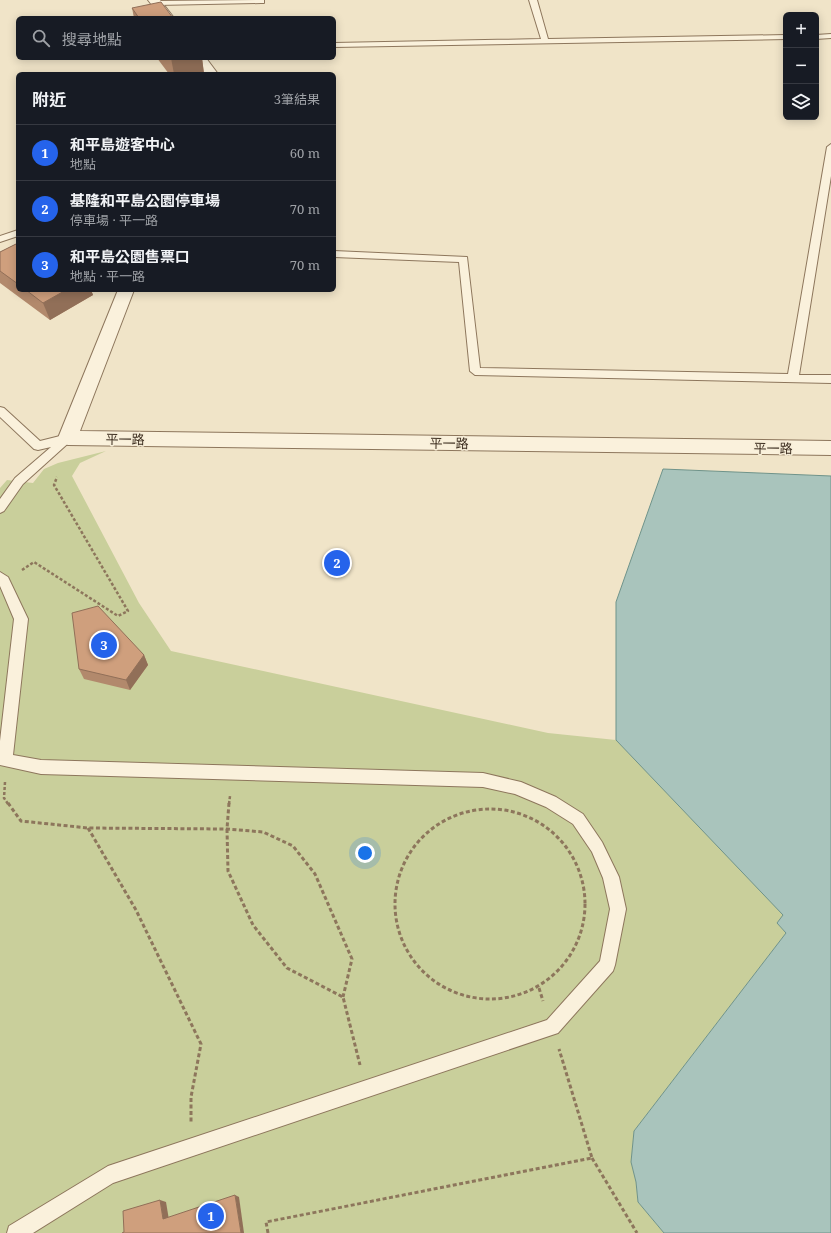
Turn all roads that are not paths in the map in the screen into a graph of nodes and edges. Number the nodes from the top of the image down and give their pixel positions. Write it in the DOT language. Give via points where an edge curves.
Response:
graph roads {
  1 [pos="534,0"];
  2 [pos="155,2"];
  3 [pos="261,2"];
  4 [pos="166,16"];
  5 [pos="819,36"];
  6 [pos="831,36"];
  7 [pos="783,37"];
  8 [pos="545,41"];
  9 [pos="336,45"];
  10 [pos="201,60"];
  11 [pos="210,72"];
  12 [pos="831,147"];
  13 [pos="830,162"];
  14 [pos="16,234"];
  15 [pos="0,239"];
  16 [pos="336,254"];
  17 [pos="125,292"];
  18 [pos="793,378"];
  19 [pos="831,379"];
  20 [pos="0,411"];
  21 [pos="68,438"];
  22 [pos="831,448"];
  23 [pos="0,508"];
  24 [pos="2,579"];
  25 [pos="3,760"];
  26 [pos="16,1233"];
  1 -- 8 [label="lane"];
  2 -- 3 [label="lane"];
  2 -- 4 [label="street"];
  5 -- 6 [label="lane"];
  7 -- 8 [label="lane"];
  8 -- 9 [label="lane"];
  10 -- 11 [label="street"];
  12 -- 13 [label="lane"];
  13 -- 18 [label="lane"];
  14 -- 15 [label="lane"];
  16 -- 18 [label="lane" via="464,259 476,371"];
  17 -- 21 [label="street"];
  18 -- 19 [label="lane"];
  20 -- 21 [label="lane" via="38,446"];
  21 -- 22 [label="street, 平一路"];
  21 -- 23 [label="lane" via="19,481"];
  24 -- 25 [label="lane" via="21,619"];
  25 -- 26 [label="lane" via="40,767 483,780 516,787 551,802 578,819 597,846 611,877 618,909 607,965 552,1027 108,1175"];
}
